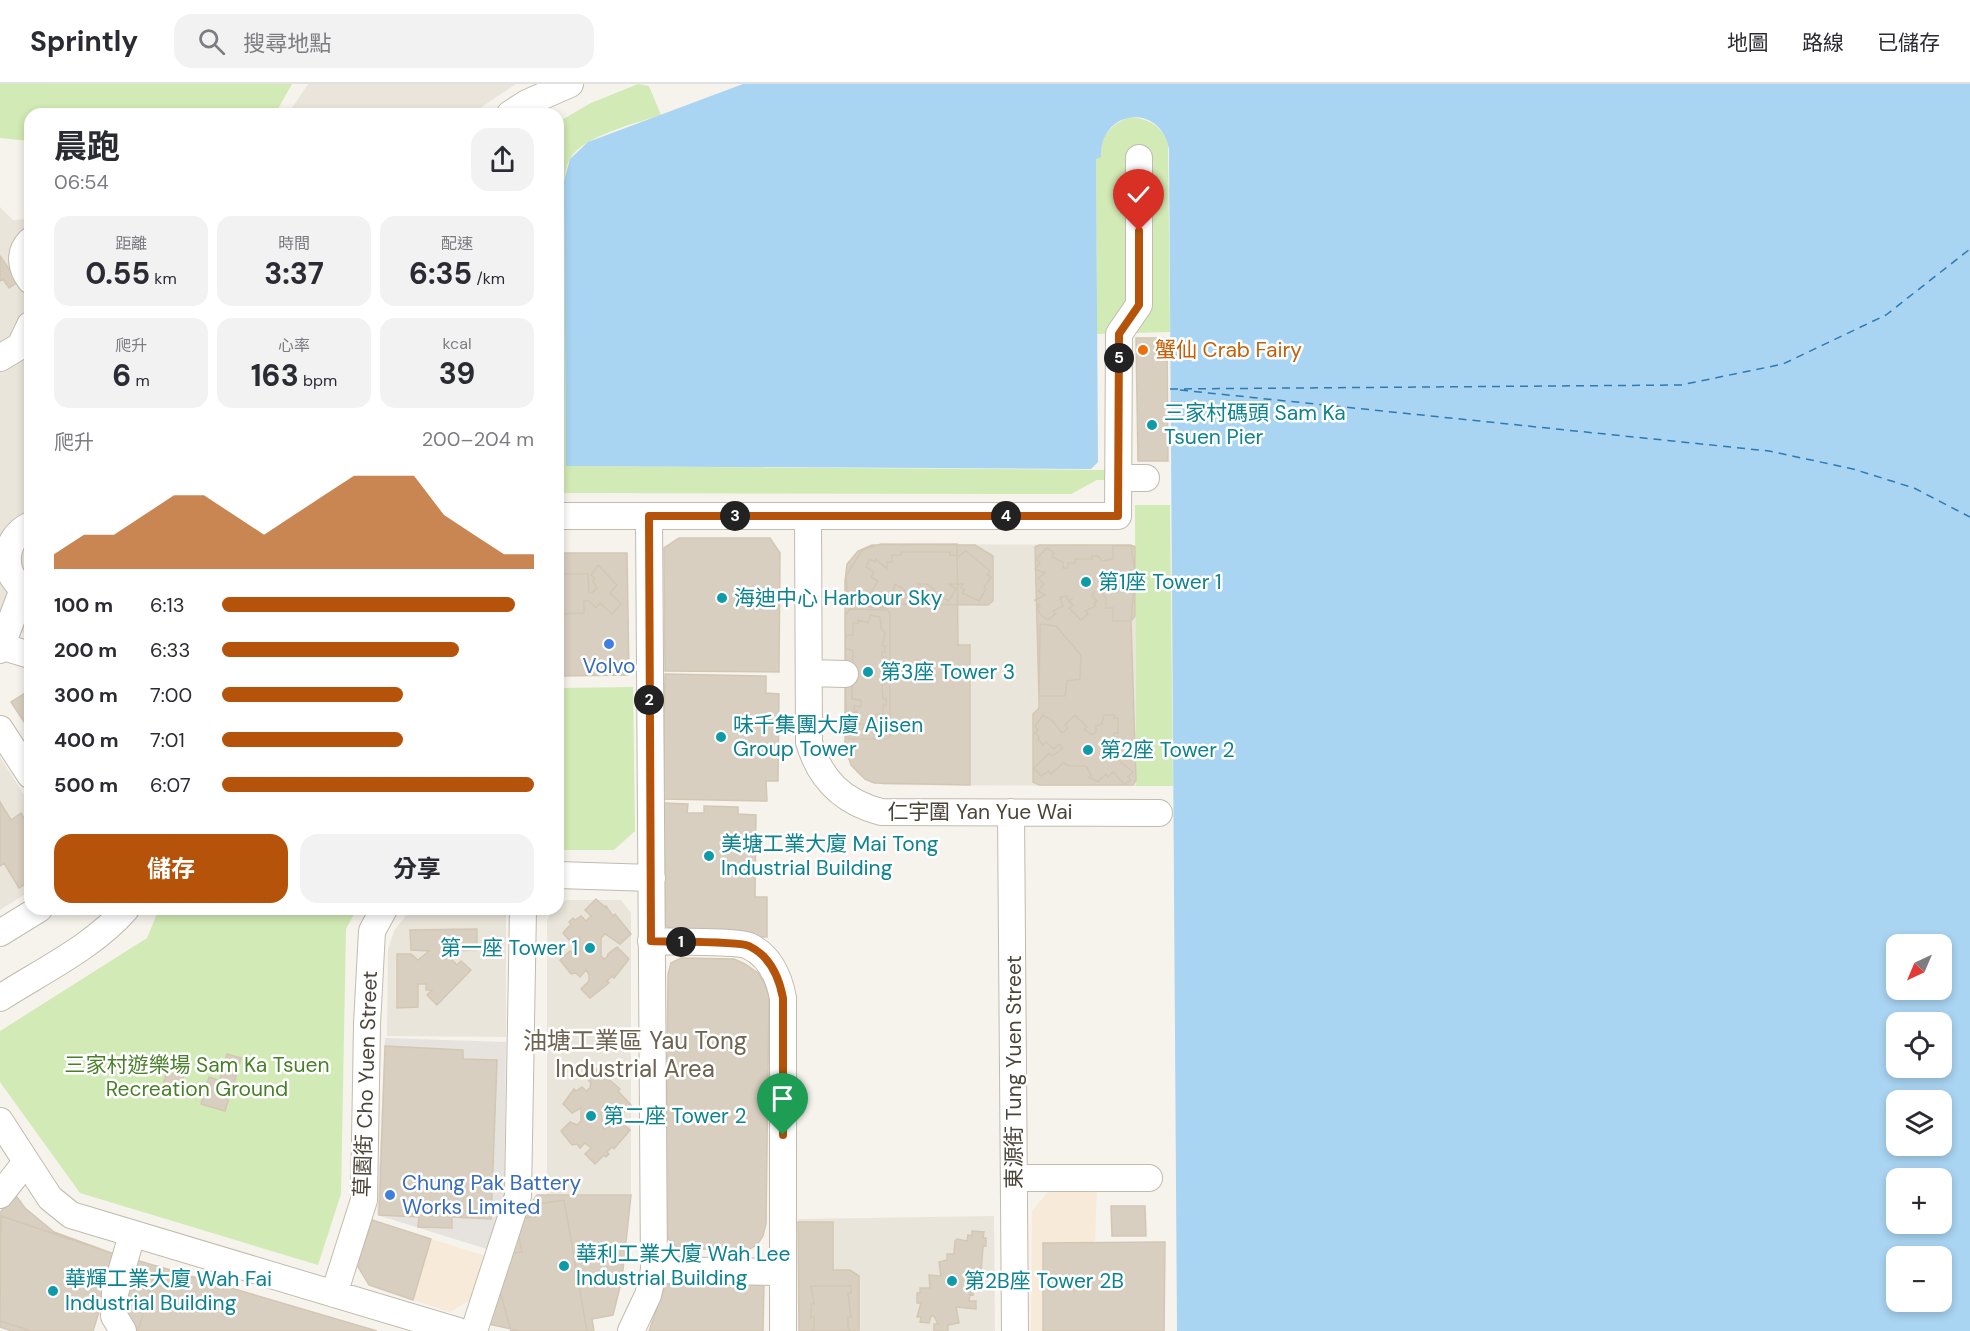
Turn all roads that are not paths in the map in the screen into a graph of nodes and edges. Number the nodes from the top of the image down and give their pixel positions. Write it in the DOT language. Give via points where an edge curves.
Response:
graph roads {
  1 [pos="570,84"];
  2 [pos="520,108"];
  3 [pos="1139,158"];
  4 [pos="24,251"];
  5 [pos="24,267"];
  6 [pos="24,338"];
  7 [pos="0,358"];
  8 [pos="1119,478"];
  9 [pos="1146,478"];
  10 [pos="564,516"];
  11 [pos="649,516"];
  12 [pos="808,516"];
  13 [pos="24,530"];
  14 [pos="24,589"];
  15 [pos="24,597"];
  16 [pos="0,647"];
  17 [pos="24,653"];
  18 [pos="808,673"];
  19 [pos="845,674"];
  20 [pos="0,729"];
  21 [pos="24,766"];
  22 [pos="1011,812"];
  23 [pos="1159,813"];
  24 [pos="564,875"];
  25 [pos="652,878"];
  26 [pos="29,915"];
  27 [pos="119,915"];
  28 [pos="381,915"];
  29 [pos="523,915"];
  30 [pos="0,933"];
  31 [pos="651,941"];
  32 [pos="0,998"];
  33 [pos="0,1121"];
  34 [pos="26,1162"];
  35 [pos="1015,1178"];
  36 [pos="1149,1178"];
  37 [pos="0,1195"];
  38 [pos="132,1235"];
  39 [pos="654,1270"];
  40 [pos="783,1272"];
  41 [pos="334,1294"];
  42 [pos="123,1331"];
  43 [pos="458,1331"];
  44 [pos="474,1331"];
  45 [pos="631,1331"];
  46 [pos="783,1331"];
  47 [pos="1015,1331"];
  1 -- 2 [label="street"];
  3 -- 8 [label="street" via="1139,305 1119,334"];
  4 -- 5 [label="street"];
  6 -- 7 [label="street" via="20,346"];
  8 -- 9 [label="street"];
  8 -- 12 [label="street" via="1118,516"];
  10 -- 11 [label="street"];
  11 -- 12 [label="street"];
  11 -- 25 [label="street"];
  12 -- 18 [label="street, 仁宇圍 Yan Yue Wai"];
  13 -- 14 [label="street" via="14,537 7,559 14,581"];
  15 -- 16 [label="street"];
  16 -- 17 [label="street"];
  18 -- 19 [label="street"];
  18 -- 22 [label="street, 仁宇圍 Yan Yue Wai" via="809,742 814,759 822,775 848,800 881,812"];
  20 -- 21 [label="street"];
  22 -- 23 [label="street, 仁宇圍 Yan Yue Wai"];
  22 -- 35 [label="street, 東源街 Tung Yuen Street"];
  24 -- 25 [label="street"];
  25 -- 31 [label="street"];
  26 -- 30 [label="street"];
  27 -- 32 [label="street" via="90,942"];
  28 -- 41 [label="street, 草園街 Cho Yuen Street" via="372,931 364,1200"];
  29 -- 44 [label="street" via="518,1196"];
  31 -- 39 [label="street"];
  31 -- 40 [label="street" via="748,945 768,961 779,978 783,998"];
  33 -- 34 [label="street"];
  34 -- 37 [label="street"];
  34 -- 38 [label="street" via="50,1198 71,1215"];
  35 -- 36 [label="street"];
  35 -- 47 [label="street, 東源街 Tung Yuen Street"];
  38 -- 41 [label="street"];
  38 -- 42 [label="street" via="115,1293 114,1316"];
  39 -- 40 [label="street"];
  39 -- 45 [label="street" via="648,1295"];
  40 -- 46 [label="street"];
  41 -- 43 [label="street"];
}
